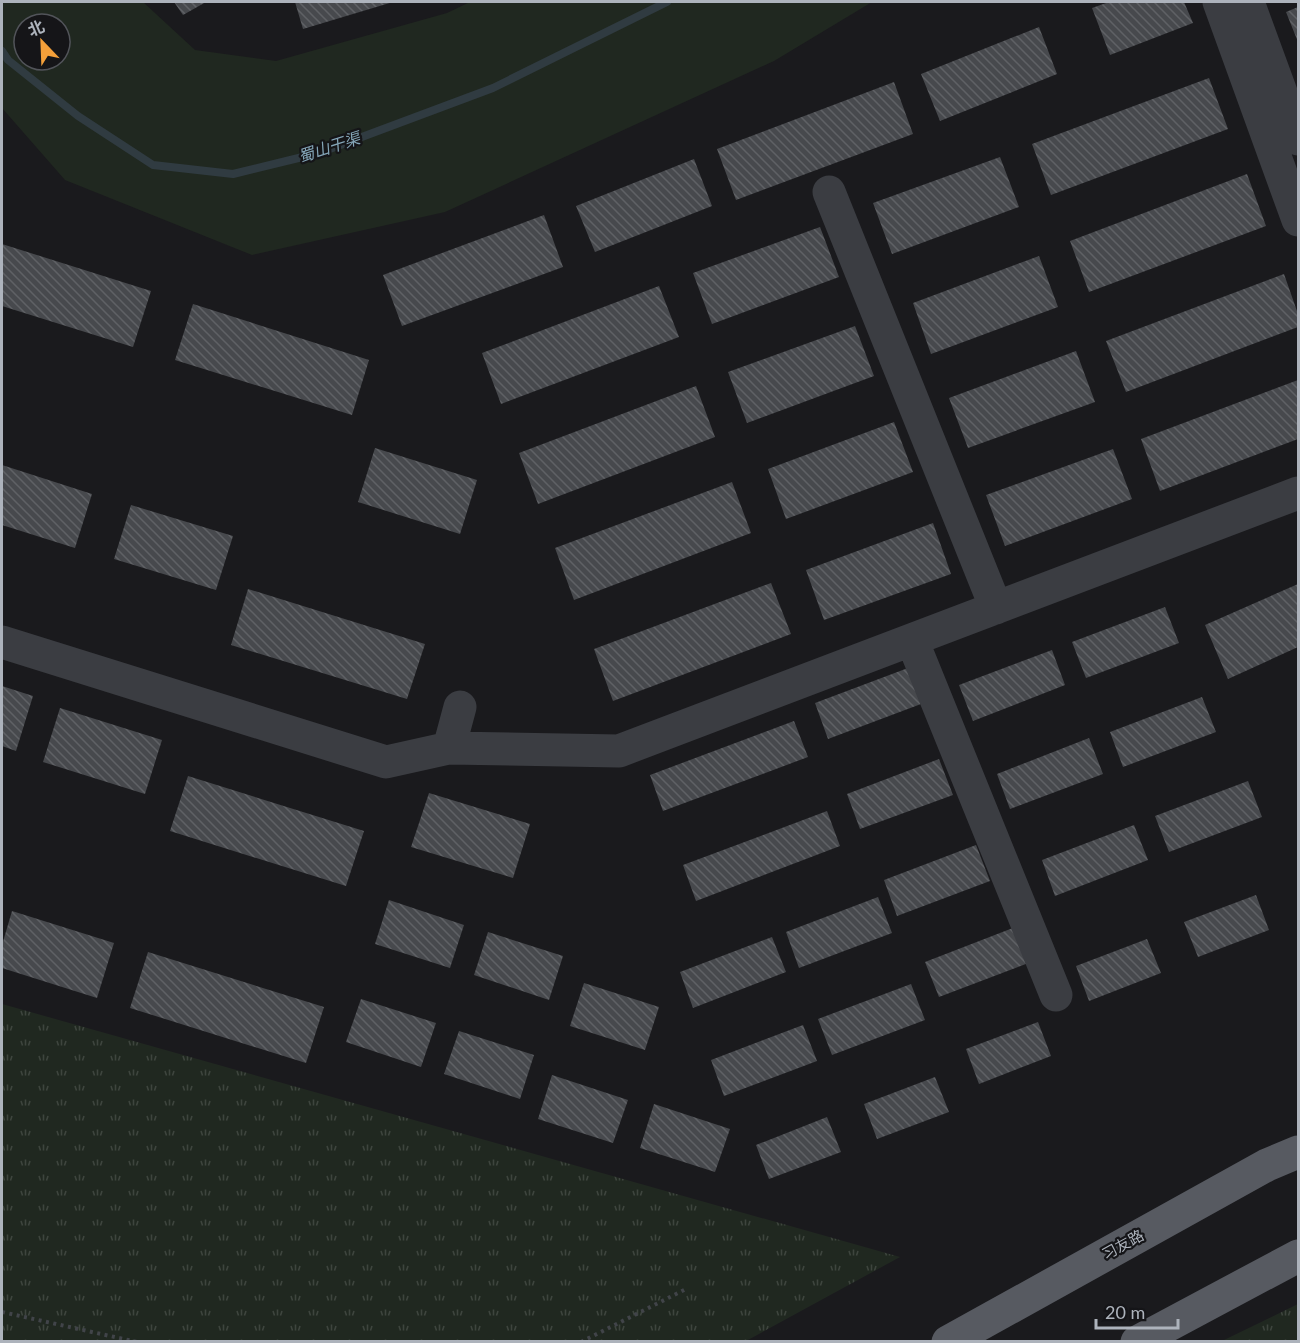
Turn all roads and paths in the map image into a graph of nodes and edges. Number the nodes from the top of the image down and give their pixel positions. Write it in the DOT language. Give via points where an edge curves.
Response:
graph roads {
  1 [pos="1219,2"];
  2 [pos="1248,2"];
  3 [pos="1299,139"];
  4 [pos="829,192"];
  5 [pos="1299,220"];
  6 [pos="1299,493"];
  7 [pos="996,608"];
  8 [pos="912,640"];
  9 [pos="2,642"];
  10 [pos="460,707"];
  11 [pos="449,748"];
  12 [pos="1056,995"];
  13 [pos="1299,1152"];
  14 [pos="1299,1256"];
  15 [pos="686,1289"];
  16 [pos="2,1312"];
  17 [pos="137,1341"];
  18 [pos="581,1341"];
  19 [pos="948,1341"];
  20 [pos="1137,1341"];
  1 -- 5 [label="lane"];
  2 -- 3 [label="lane"];
  4 -- 7 [label="lane"];
  6 -- 7 [label="lane"];
  7 -- 8 [label="lane"];
  8 -- 11 [label="lane" via="620,751"];
  8 -- 12 [label="lane"];
  9 -- 11 [label="lane" via="386,762"];
  10 -- 11 [label="lane"];
  13 -- 19 [label="main road, 习友路" via="1267,1165"];
  14 -- 20 [label="main road"];
  15 -- 18 [label="path"];
  16 -- 17 [label="path"];
}
